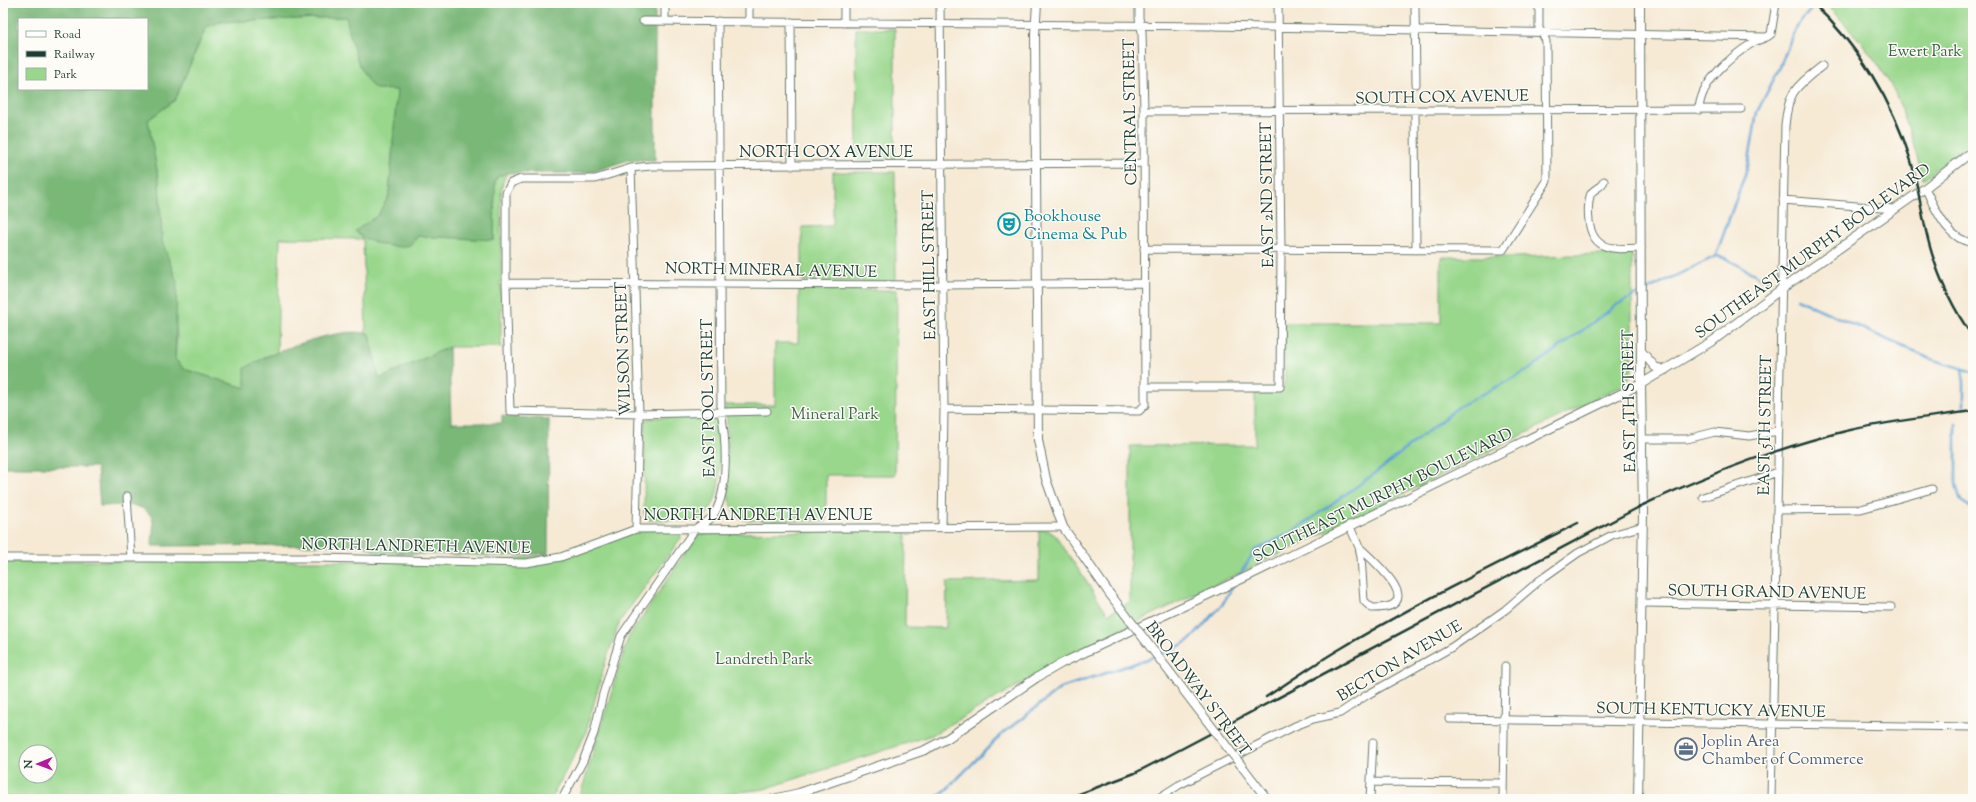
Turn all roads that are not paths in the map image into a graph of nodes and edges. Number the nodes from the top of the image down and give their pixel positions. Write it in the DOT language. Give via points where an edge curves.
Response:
graph roads {
  1 [pos="665,3"];
  2 [pos="749,3"];
  3 [pos="844,3"];
  4 [pos="940,3"];
  5 [pos="1037,3"];
  6 [pos="1139,3"];
  7 [pos="1278,3"];
  8 [pos="1539,3"];
  9 [pos="1640,3"];
  10 [pos="1776,3"];
  11 [pos="1415,5"];
  12 [pos="643,21"];
  13 [pos="665,21"];
  14 [pos="718,22"];
  15 [pos="749,22"];
  16 [pos="791,22"];
  17 [pos="844,23"];
  18 [pos="940,24"];
  19 [pos="1036,25"];
  20 [pos="1141,25"];
  21 [pos="1278,28"];
  22 [pos="1416,30"];
  23 [pos="1542,33"];
  24 [pos="1640,35"];
  25 [pos="1766,37"];
  26 [pos="1822,66"];
  27 [pos="1416,84"];
  28 [pos="1547,109"];
  29 [pos="1641,110"];
  30 [pos="1700,110"];
  31 [pos="1741,110"];
  32 [pos="1144,111"];
  33 [pos="1279,111"];
  34 [pos="1415,112"];
  35 [pos="1973,151"];
  36 [pos="1144,163"];
  37 [pos="1036,164"];
  38 [pos="942,165"];
  39 [pos="719,166"];
  40 [pos="792,166"];
  41 [pos="631,168"];
  42 [pos="1604,181"];
  43 [pos="1925,188"];
  44 [pos="1782,200"];
  45 [pos="1894,209"];
  46 [pos="1973,243"];
  47 [pos="1641,248"];
  48 [pos="1144,249"];
  49 [pos="1281,250"];
  50 [pos="1416,250"];
  51 [pos="634,282"];
  52 [pos="506,283"];
  53 [pos="719,283"];
  54 [pos="1144,283"];
  55 [pos="942,285"];
  56 [pos="1036,285"];
  57 [pos="1780,290"];
  58 [pos="1641,351"];
  59 [pos="1665,370"];
  60 [pos="1641,384"];
  61 [pos="1145,387"];
  62 [pos="944,409"];
  63 [pos="1037,410"];
  64 [pos="767,411"];
  65 [pos="721,412"];
  66 [pos="639,414"];
  67 [pos="1778,431"];
  68 [pos="1642,439"];
  69 [pos="1778,472"];
  70 [pos="1932,489"];
  71 [pos="127,496"];
  72 [pos="1703,497"];
  73 [pos="1777,510"];
  74 [pos="1350,525"];
  75 [pos="1643,526"];
  76 [pos="942,527"];
  77 [pos="1064,527"];
  78 [pos="636,529"];
  79 [pos="695,529"];
  80 [pos="1359,547"];
  81 [pos="3,558"];
  82 [pos="131,558"];
  83 [pos="1643,603"];
  84 [pos="1774,606"];
  85 [pos="1891,607"];
  86 [pos="1506,666"];
  87 [pos="1449,719"];
  88 [pos="1504,720"];
  89 [pos="1640,723"];
  90 [pos="1773,724"];
  91 [pos="1973,727"];
  92 [pos="1373,742"];
  93 [pos="1372,782"];
  94 [pos="1503,783"];
  95 [pos="562,799"];
  96 [pos="773,799"];
  97 [pos="1158,799"];
  98 [pos="1267,799"];
  99 [pos="1370,799"];
  100 [pos="1503,799"];
  101 [pos="1638,799"];
  102 [pos="1771,799"];
  1 -- 13 [label="street"];
  2 -- 15 [label="street"];
  3 -- 17 [label="street"];
  4 -- 18 [label="street, EAST HILL STREET"];
  5 -- 19 [label="street"];
  6 -- 20 [label="street, CENTRAL STREET"];
  7 -- 21 [label="street, EAST 2ND STREET"];
  8 -- 23 [label="street" via="1539,27"];
  9 -- 24 [label="street, EAST 4TH STREET"];
  10 -- 25 [label="street" via="1771,32"];
  11 -- 22 [label="street"];
  12 -- 13 [label="street"];
  13 -- 14 [label="street"];
  14 -- 15 [label="street"];
  14 -- 39 [label="street, EAST POOL STREET"];
  15 -- 16 [label="street"];
  16 -- 17 [label="street"];
  16 -- 40 [label="street"];
  17 -- 18 [label="street"];
  18 -- 19 [label="street"];
  18 -- 38 [label="street, EAST HILL STREET"];
  19 -- 20 [label="street"];
  19 -- 37 [label="street, BROADWAY STREET"];
  20 -- 21 [label="street"];
  20 -- 32 [label="street, CENTRAL STREET"];
  21 -- 22 [label="street"];
  21 -- 33 [label="street, EAST 2ND STREET"];
  22 -- 23 [label="street"];
  22 -- 27 [label="street"];
  23 -- 24 [label="street"];
  23 -- 28 [label="street" via="1546,41"];
  24 -- 25 [label="street"];
  24 -- 29 [label="street, EAST 4TH STREET"];
  25 -- 30 [label="street" via="1748,46 1710,80 1701,96"];
  26 -- 44 [label="street, EAST 5TH STREET" via="1795,89 1788,102 1784,126"];
  28 -- 29 [label="street, SOUTH COX AVENUE"];
  28 -- 34 [label="street, SOUTH COX AVENUE"];
  28 -- 50 [label="street" via="1547,181 1503,250"];
  29 -- 30 [label="street, SOUTH COX AVENUE"];
  29 -- 47 [label="street, EAST 4TH STREET"];
  30 -- 31 [label="street, SOUTH COX AVENUE"];
  32 -- 33 [label="street, SOUTH COX AVENUE"];
  32 -- 36 [label="street, CENTRAL STREET"];
  33 -- 34 [label="street, SOUTH COX AVENUE"];
  33 -- 49 [label="street, EAST 2ND STREET"];
  34 -- 50 [label="street"];
  35 -- 43 [label="street, SOUTHEAST MURPHY BOULEVARD"];
  36 -- 37 [label="street, NORTH COX AVENUE"];
  36 -- 48 [label="street, CENTRAL STREET"];
  37 -- 38 [label="street, NORTH COX AVENUE"];
  37 -- 56 [label="street, BROADWAY STREET"];
  38 -- 40 [label="street, NORTH COX AVENUE"];
  38 -- 55 [label="street, EAST HILL STREET"];
  39 -- 40 [label="street, NORTH COX AVENUE"];
  39 -- 41 [label="street, NORTH COX AVENUE"];
  39 -- 53 [label="street, EAST POOL STREET"];
  41 -- 51 [label="street, WILSON STREET"];
  41 -- 52 [label="street, NORTH COX AVENUE" via="595,179 521,180 511,183 506,193"];
  42 -- 47 [label="street" via="1592,192 1589,199 1589,221 1594,237 1606,247"];
  43 -- 45 [label="street, SOUTHEAST MURPHY BOULEVARD"];
  43 -- 46 [label="street" via="1950,231 1960,239"];
  44 -- 45 [label="street"];
  44 -- 57 [label="street, EAST 5TH STREET"];
  45 -- 57 [label="street, SOUTHEAST MURPHY BOULEVARD"];
  47 -- 58 [label="street, EAST 4TH STREET"];
  48 -- 49 [label="street"];
  48 -- 54 [label="street, CENTRAL STREET"];
  49 -- 50 [label="street"];
  49 -- 61 [label="street, EAST 2ND STREET" via="1280,386"];
  51 -- 52 [label="street, NORTH MINERAL AVENUE"];
  51 -- 53 [label="street, NORTH MINERAL AVENUE"];
  51 -- 66 [label="street, WILSON STREET"];
  52 -- 66 [label="street" via="510,411"];
  53 -- 55 [label="street, NORTH MINERAL AVENUE"];
  53 -- 65 [label="street, EAST POOL STREET"];
  54 -- 56 [label="street, NORTH MINERAL AVENUE"];
  54 -- 61 [label="street, CENTRAL STREET"];
  55 -- 56 [label="street, NORTH MINERAL AVENUE"];
  55 -- 62 [label="street, EAST HILL STREET"];
  56 -- 63 [label="street, BROADWAY STREET"];
  57 -- 59 [label="street, SOUTHEAST MURPHY BOULEVARD" via="1714,340"];
  57 -- 67 [label="street, EAST 5TH STREET"];
  58 -- 59 [label="street" via="1655,367"];
  58 -- 60 [label="street, EAST 4TH STREET"];
  59 -- 60 [label="street, SOUTHEAST MURPHY BOULEVARD"];
  60 -- 68 [label="street, EAST 4TH STREET"];
  60 -- 74 [label="street, SOUTHEAST MURPHY BOULEVARD"];
  61 -- 63 [label="street, CENTRAL STREET" via="1145,405 1140,411"];
  62 -- 63 [label="street"];
  62 -- 76 [label="street, EAST HILL STREET"];
  63 -- 77 [label="street, BROADWAY STREET" via="1038,440 1043,466"];
  64 -- 65 [label="street"];
  65 -- 66 [label="street"];
  65 -- 79 [label="street, EAST POOL STREET" via="725,434 722,497 712,518"];
  66 -- 78 [label="street, WILSON STREET"];
  67 -- 68 [label="street" via="1749,436 1715,432 1690,439"];
  67 -- 69 [label="street, EAST 5TH STREET"];
  68 -- 75 [label="street, EAST 4TH STREET"];
  69 -- 72 [label="street"];
  69 -- 73 [label="street, EAST 5TH STREET"];
  70 -- 73 [label="street" via="1861,509"];
  71 -- 82 [label="street"];
  73 -- 84 [label="street, EAST 5TH STREET"];
  74 -- 80 [label="street"];
  74 -- 96 [label="street, SOUTHEAST MURPHY BOULEVARD" via="1062,663 948,738 925,750 799,793"];
  75 -- 83 [label="street, EAST 4TH STREET"];
  75 -- 97 [label="street, BECTON AVENUE" via="1612,535 1578,553 1540,580 1505,610 1452,647 1340,713 1295,726 1179,784"];
  76 -- 77 [label="street, NORTH LANDRETH AVENUE"];
  76 -- 79 [label="street, NORTH LANDRETH AVENUE"];
  77 -- 98 [label="street, BROADWAY STREET, bridge" via="1110,593"];
  78 -- 79 [label="street, NORTH LANDRETH AVENUE"];
  78 -- 82 [label="street, NORTH LANDRETH AVENUE" via="562,557 526,563 318,558"];
  79 -- 95 [label="street, EAST POOL STREET" via="621,636 594,733 583,761"];
  80 -- 80 [label="street" via="1364,601 1372,608 1391,605 1397,600 1396,585"];
  81 -- 82 [label="street, NORTH LANDRETH AVENUE"];
  83 -- 84 [label="street, SOUTH GRAND AVENUE"];
  83 -- 89 [label="street, EAST 4TH STREET"];
  84 -- 85 [label="street, SOUTH GRAND AVENUE"];
  84 -- 90 [label="street, EAST 5TH STREET"];
  86 -- 88 [label="street"];
  87 -- 88 [label="street, SOUTH KENTUCKY AVENUE"];
  88 -- 89 [label="street, SOUTH KENTUCKY AVENUE"];
  88 -- 94 [label="street"];
  89 -- 90 [label="street, SOUTH KENTUCKY AVENUE"];
  89 -- 101 [label="street, EAST 4TH STREET"];
  90 -- 91 [label="street, SOUTH KENTUCKY AVENUE"];
  90 -- 102 [label="street, EAST 5TH STREET"];
  92 -- 93 [label="street"];
  93 -- 94 [label="street"];
  93 -- 99 [label="street"];
  94 -- 100 [label="street"];
}
